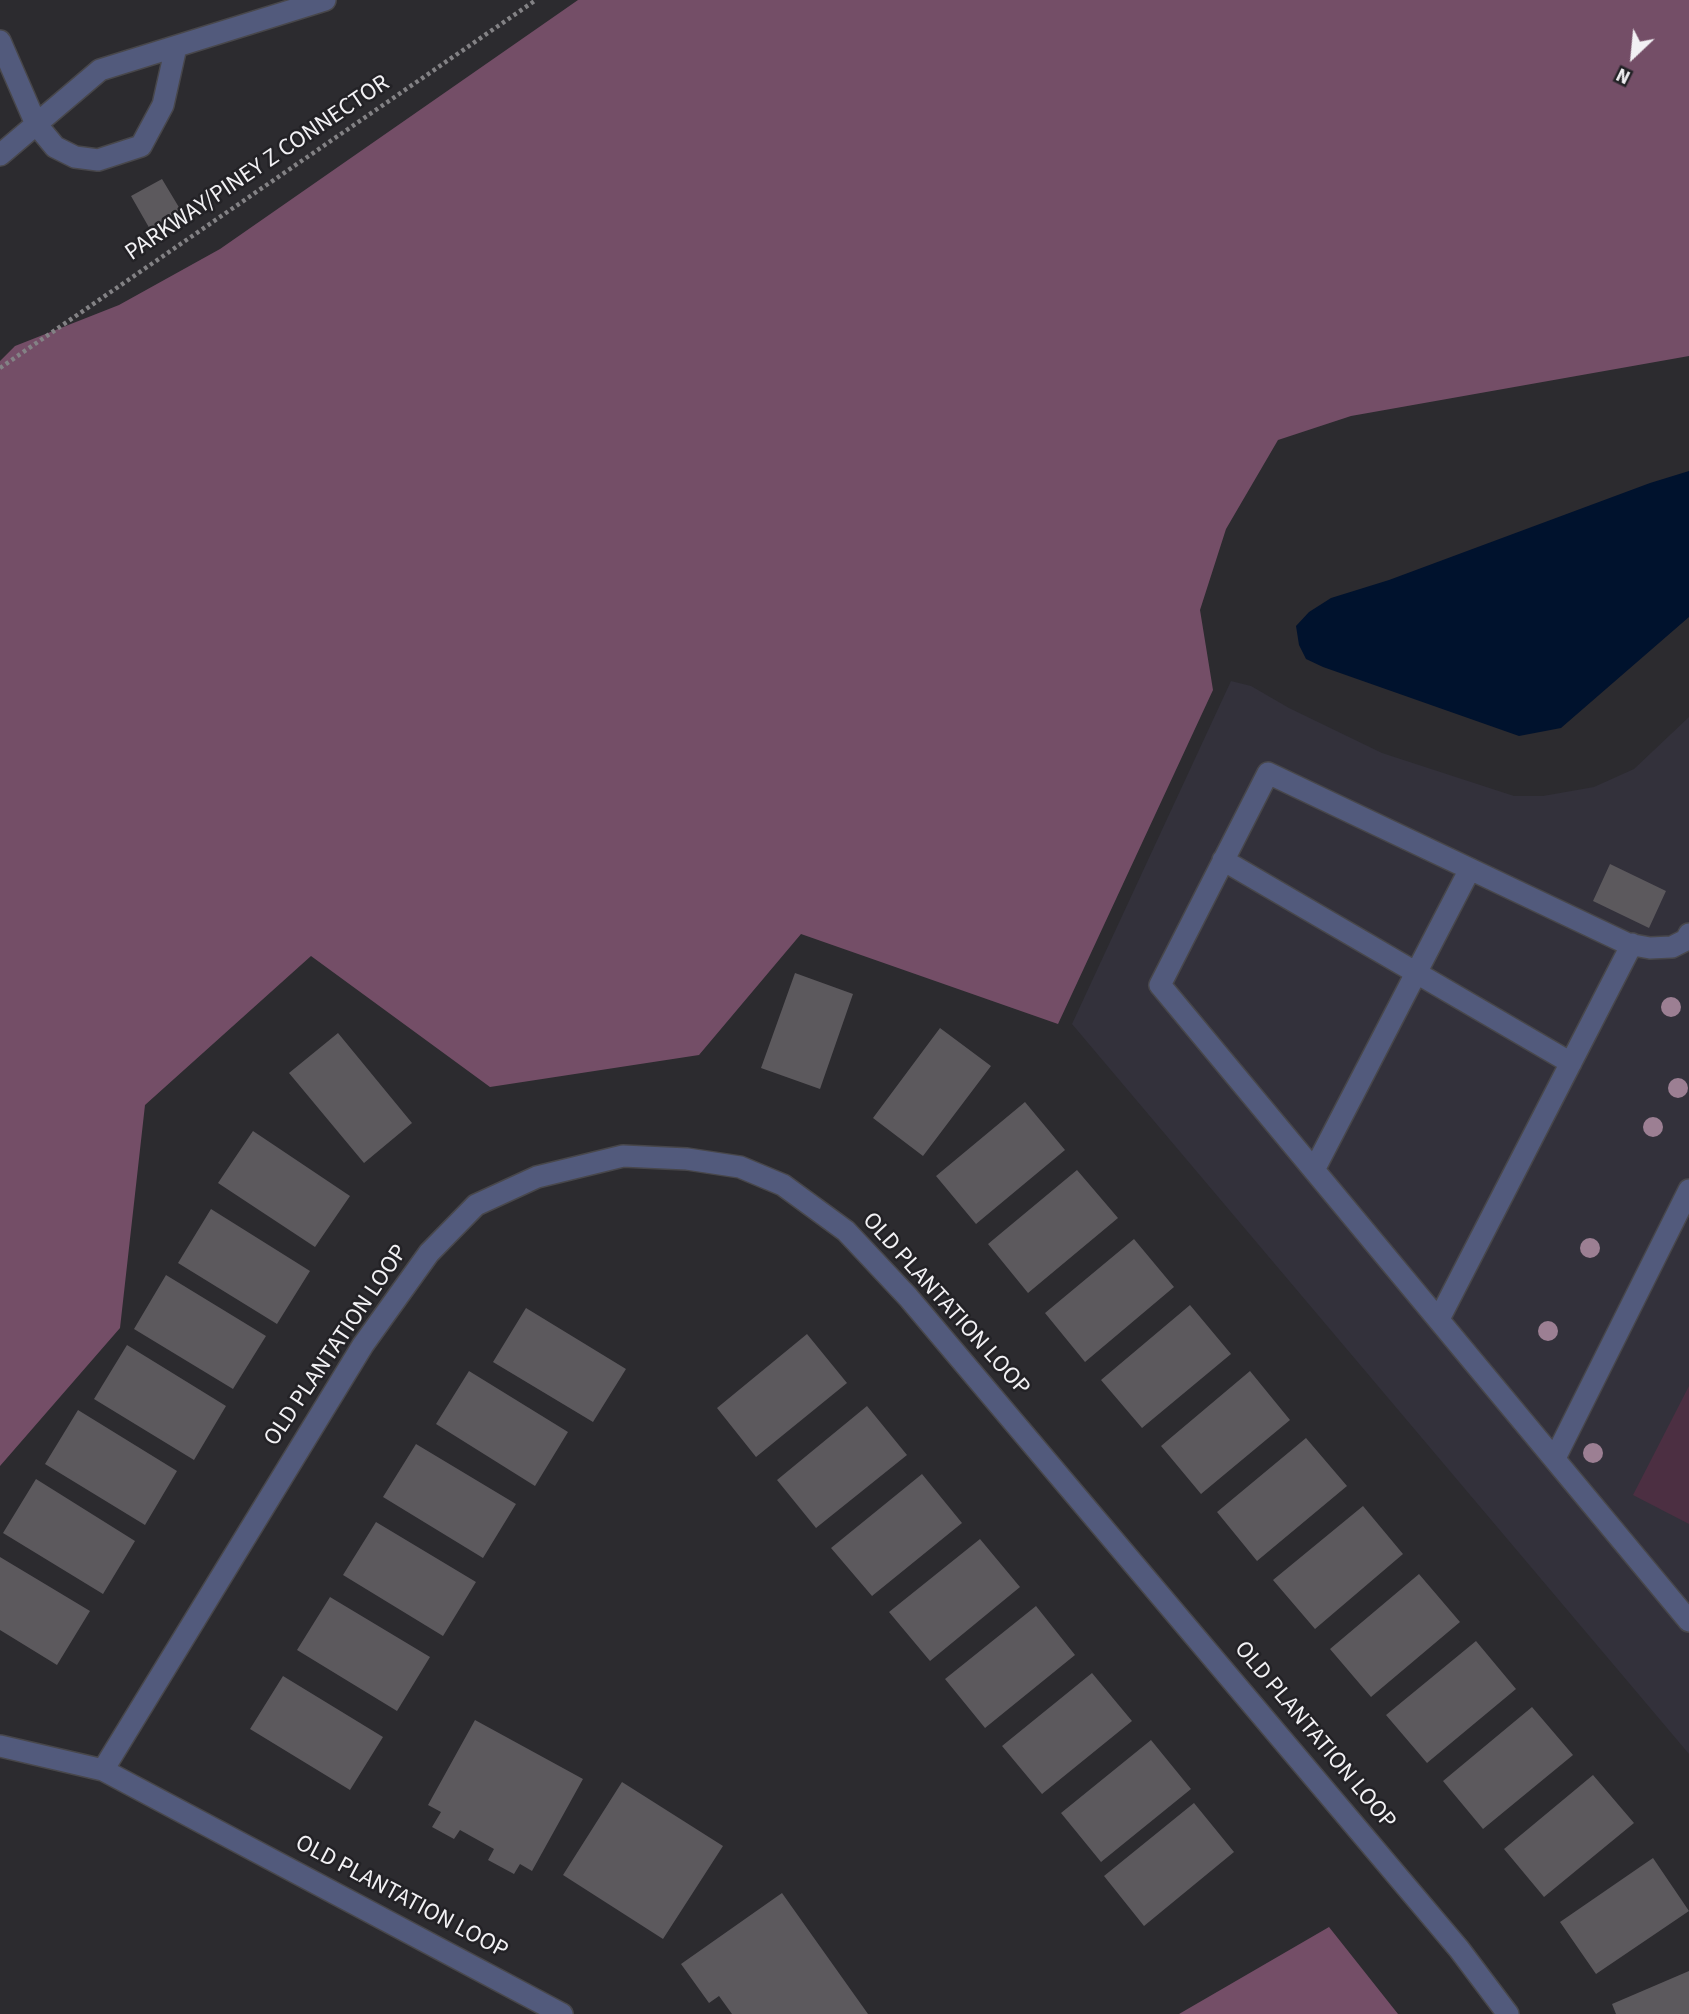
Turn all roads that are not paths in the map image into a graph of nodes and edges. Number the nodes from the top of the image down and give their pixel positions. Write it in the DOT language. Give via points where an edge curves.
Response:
graph roads {
  1 [pos="325,0"];
  2 [pos="0,41"];
  3 [pos="176,47"];
  4 [pos="37,124"];
  5 [pos="0,155"];
  6 [pos="1223,860"];
  7 [pos="1471,869"];
  8 [pos="1689,934"];
  9 [pos="1632,944"];
  10 [pos="1416,973"];
  11 [pos="1571,1063"];
  12 [pos="1314,1170"];
  13 [pos="1689,1190"];
  14 [pos="1439,1320"];
  15 [pos="1555,1458"];
  16 [pos="1689,1620"];
  17 [pos="0,1746"];
  18 [pos="103,1770"];
  19 [pos="562,2014"];
  20 [pos="1508,2014"];
  1 -- 3 [label="street"];
  2 -- 4 [label="street"];
  3 -- 4 [label="street" via="100,70"];
  3 -- 4 [label="street" via="163,105 141,146 98,160 75,157 55,147"];
  4 -- 5 [label="street"];
  6 -- 7 [label="street" via="1268,773"];
  6 -- 10 [label="street"];
  6 -- 12 [label="street" via="1160,985"];
  7 -- 9 [label="street"];
  7 -- 10 [label="street"];
  8 -- 9 [label="street" via="1672,947"];
  9 -- 11 [label="street"];
  10 -- 11 [label="street"];
  10 -- 12 [label="street"];
  11 -- 14 [label="street"];
  12 -- 14 [label="street"];
  13 -- 15 [label="street"];
  14 -- 15 [label="street"];
  15 -- 16 [label="street"];
  17 -- 18 [label="street, OLD PLANTATION LOOP"];
  18 -- 19 [label="street, OLD PLANTATION LOOP"];
  18 -- 20 [label="street, OLD PLANTATION LOOP" via="363,1345 429,1253 476,1205 537,1177 623,1156 740,1167 783,1185 846,1231 908,1297 1460,1949"];
}
